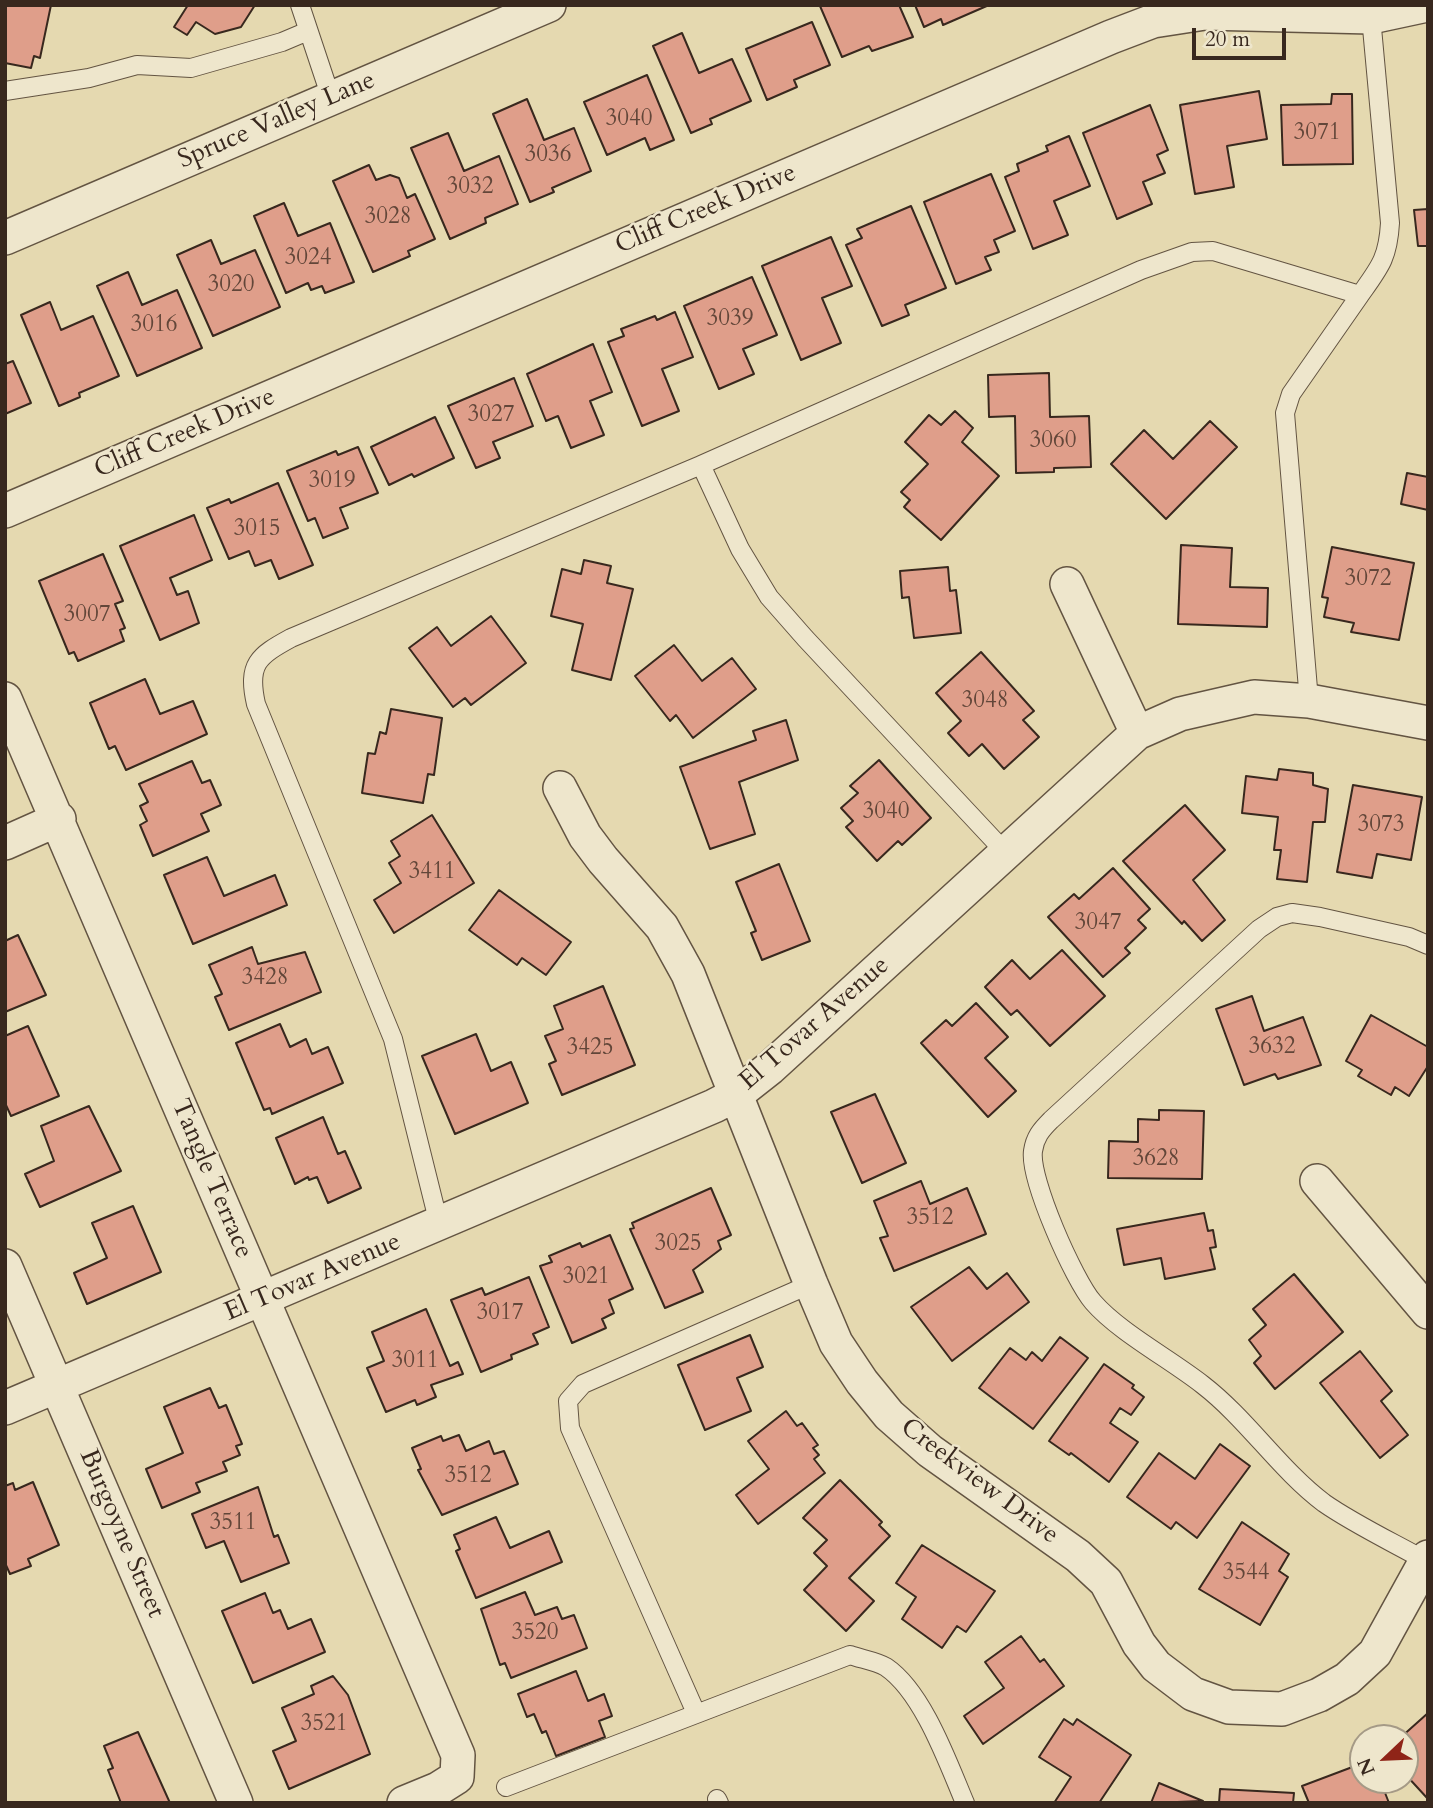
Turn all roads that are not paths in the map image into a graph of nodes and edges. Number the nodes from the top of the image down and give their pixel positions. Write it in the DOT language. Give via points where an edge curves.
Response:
graph roads {
  1 [pos="300,5"];
  2 [pos="549,5"];
  3 [pos="1427,5"];
  4 [pos="1371,17"];
  5 [pos="308,31"];
  6 [pos="5,91"];
  7 [pos="331,98"];
  8 [pos="5,238"];
  9 [pos="1360,295"];
  10 [pos="701,465"];
  11 [pos="5,511"];
  12 [pos="1067,584"];
  13 [pos="5,699"];
  14 [pos="1308,701"];
  15 [pos="1428,723"];
  16 [pos="1137,733"];
  17 [pos="560,788"];
  18 [pos="59,820"];
  19 [pos="5,843"];
  20 [pos="1006,852"];
  21 [pos="1428,944"];
  22 [pos="737,1094"];
  23 [pos="1317,1181"];
  24 [pos="439,1224"];
  25 [pos="5,1266"];
  26 [pos="811,1284"];
  27 [pos="262,1299"];
  28 [pos="1428,1312"];
  29 [pos="58,1387"];
  30 [pos="5,1408"];
  31 [pos="1427,1559"];
  32 [pos="696,1713"];
  33 [pos="506,1787"];
  34 [pos="236,1803"];
  35 [pos="404,1803"];
  36 [pos="965,1803"];
  1 -- 5 [label="lane"];
  2 -- 7 [label="street, Spruce Valley Lane"];
  3 -- 4 [label="street, Cliff Creek Drive"];
  4 -- 9 [label="lane" via="1390,223 1382,265"];
  4 -- 11 [label="street, Cliff Creek Drive" via="1205,13 1153,21"];
  5 -- 6 [label="lane" via="191,68 137,65"];
  5 -- 7 [label="lane"];
  7 -- 8 [label="street, Spruce Valley Lane"];
  9 -- 10 [label="lane" via="1213,251 1192,252 1141,270"];
  9 -- 14 [label="lane" via="1292,394 1285,414"];
  10 -- 20 [label="lane" via="740,549 769,597"];
  10 -- 24 [label="lane" via="291,638 266,652 256,665 251,682 256,704 393,1038"];
  12 -- 16 [label="street"];
  13 -- 18 [label="street, Tangle Terrace"];
  14 -- 15 [label="street, El Tovar Avenue"];
  14 -- 16 [label="street, El Tovar Avenue" via="1254,696 1180,714"];
  16 -- 20 [label="street, El Tovar Avenue"];
  17 -- 22 [label="street, Creekview Drive" via="585,836 662,927 688,974"];
  18 -- 19 [label="street"];
  18 -- 27 [label="street, Tangle Terrace"];
  20 -- 22 [label="street, El Tovar Avenue"];
  21 -- 31 [label="lane" via="1320,917 1292,913 1277,917 1051,1120 1036,1136 1032,1153 1041,1193 1081,1286 1094,1304 1204,1385 1325,1504"];
  22 -- 24 [label="street, El Tovar Avenue"];
  22 -- 26 [label="street, Creekview Drive"];
  23 -- 28 [label="street"];
  24 -- 27 [label="street, El Tovar Avenue"];
  25 -- 29 [label="street, Burgoyne Street"];
  26 -- 31 [label="street, Creekview Drive" via="836,1343 890,1415 930,1451 1078,1556 1105,1582 1156,1666 1194,1694 1229,1707 1282,1709 1347,1679 1375,1653"];
  26 -- 32 [label="lane" via="583,1384 568,1401 570,1428"];
  27 -- 29 [label="street, El Tovar Avenue"];
  27 -- 35 [label="street, Tangle Terrace" via="458,1755 457,1777"];
  29 -- 30 [label="street, El Tovar Avenue"];
  29 -- 34 [label="street, Burgoyne Street"];
  32 -- 33 [label="lane"];
  32 -- 36 [label="lane" via="850,1655 885,1667 911,1693 937,1736"];
}
